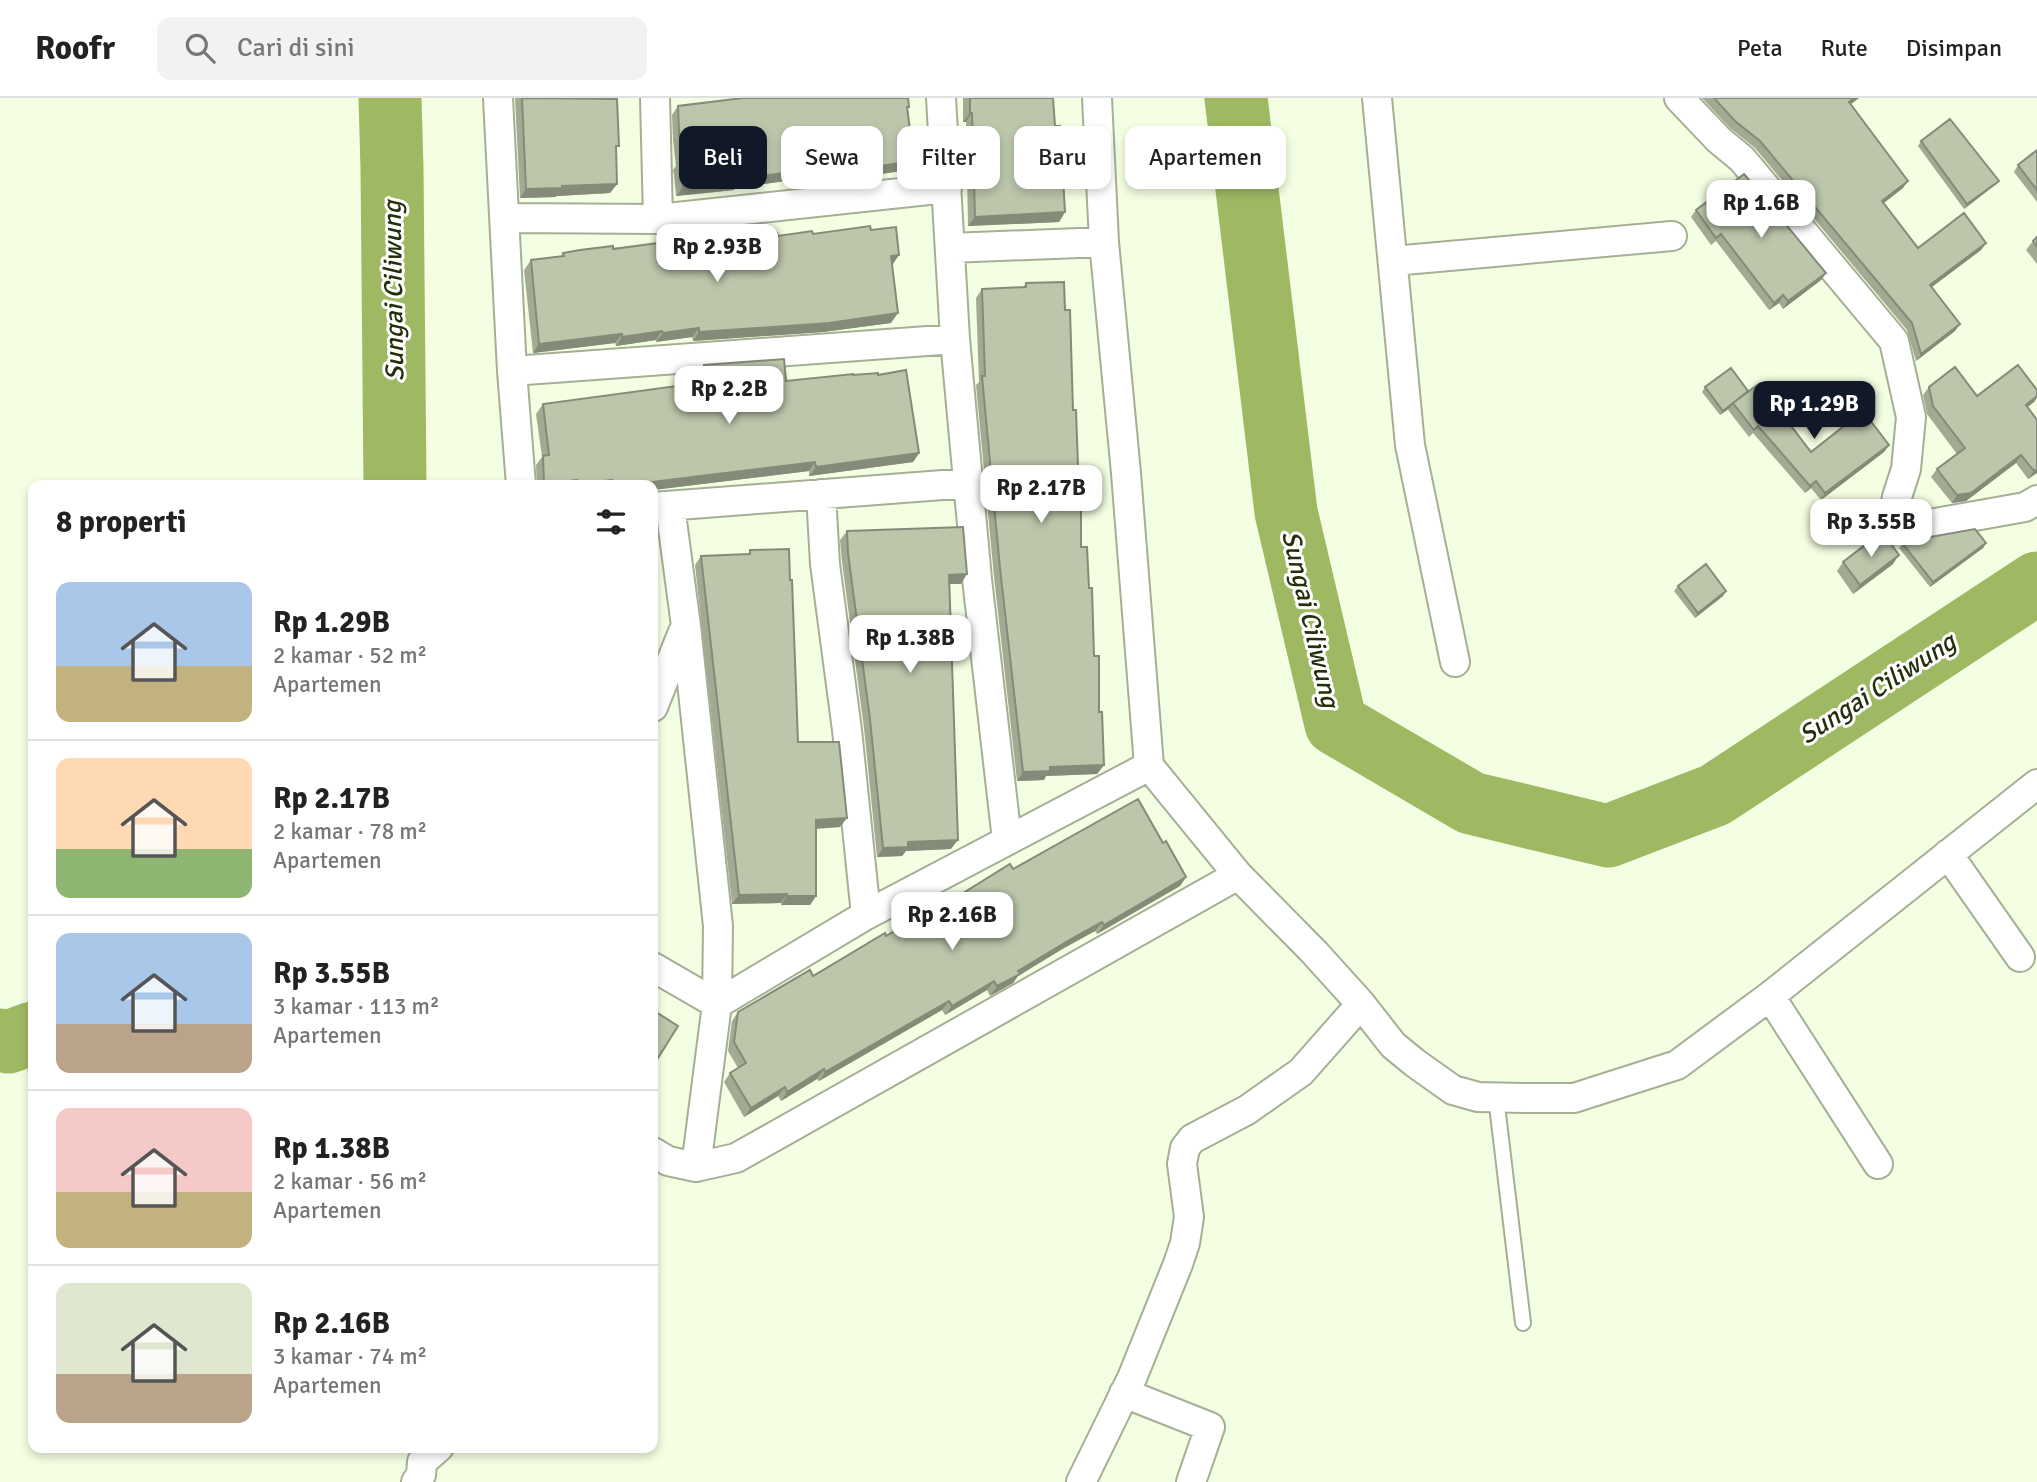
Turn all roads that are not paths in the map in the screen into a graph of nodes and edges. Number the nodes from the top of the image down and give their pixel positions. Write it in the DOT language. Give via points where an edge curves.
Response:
graph roads {
  1 [pos="498,98"];
  2 [pos="656,98"];
  3 [pos="941,98"];
  4 [pos="1097,98"];
  5 [pos="1377,98"];
  6 [pos="1679,98"];
  7 [pos="943,126"];
  8 [pos="938,189"];
  9 [pos="947,189"];
  10 [pos="505,218"];
  11 [pos="659,219"];
  12 [pos="1672,236"];
  13 [pos="1104,242"];
  14 [pos="950,248"];
  15 [pos="1393,261"];
  16 [pos="956,339"];
  17 [pos="512,371"];
  18 [pos="521,480"];
  19 [pos="969,483"];
  20 [pos="821,494"];
  21 [pos="2037,500"];
  22 [pos="661,506"];
  23 [pos="686,626"];
  24 [pos="1455,662"];
  25 [pos="658,695"];
  26 [pos="1149,766"];
  27 [pos="2037,784"];
  28 [pos="1007,840"];
  29 [pos="1948,854"];
  30 [pos="1238,875"];
  31 [pos="866,915"];
  32 [pos="2020,957"];
  33 [pos="658,970"];
  34 [pos="1770,996"];
  35 [pos="717,1004"];
  36 [pos="1361,1004"];
  37 [pos="1496,1097"];
  38 [pos="658,1155"];
  39 [pos="1878,1164"];
  40 [pos="696,1167"];
  41 [pos="1522,1323"];
  42 [pos="1124,1393"];
  43 [pos="432,1453"];
  44 [pos="416,1482"];
  45 [pos="1081,1482"];
  46 [pos="1191,1482"];
  1 -- 10 [label="street"];
  2 -- 11 [label="street"];
  3 -- 7 [label="street"];
  4 -- 13 [label="street"];
  5 -- 15 [label="street"];
  6 -- 21 [label="street" via="1742,159 1894,341 1911,416 1895,522 1913,527 2025,507"];
  8 -- 11 [label="street"];
  9 -- 14 [label="street"];
  10 -- 11 [label="street"];
  10 -- 17 [label="street"];
  12 -- 15 [label="street"];
  13 -- 14 [label="street"];
  13 -- 26 [label="street"];
  14 -- 16 [label="street"];
  15 -- 24 [label="street" via="1410,445"];
  16 -- 17 [label="street"];
  16 -- 19 [label="street"];
  17 -- 18 [label="street"];
  19 -- 20 [label="street"];
  19 -- 28 [label="street"];
  20 -- 22 [label="street"];
  20 -- 31 [label="street"];
  22 -- 23 [label="street"];
  23 -- 25 [label="street"];
  23 -- 35 [label="street" via="718,926"];
  26 -- 28 [label="street"];
  26 -- 30 [label="street"];
  27 -- 29 [label="street"];
  28 -- 31 [label="street"];
  29 -- 32 [label="street"];
  29 -- 34 [label="street"];
  30 -- 36 [label="street"];
  30 -- 40 [label="street" via="791,1129 736,1158"];
  31 -- 35 [label="street"];
  33 -- 35 [label="street"];
  34 -- 37 [label="street" via="1677,1065 1574,1098"];
  34 -- 39 [label="street"];
  35 -- 40 [label="street"];
  36 -- 37 [label="street" via="1393,1045 1453,1090"];
  36 -- 42 [label="street" via="1301,1072 1247,1110 1192,1139 1185,1148 1182,1164 1189,1217 1185,1243"];
  37 -- 41 [label="lane"];
  38 -- 40 [label="street"];
  42 -- 45 [label="street"];
  42 -- 46 [label="street" via="1210,1427"];
  43 -- 44 [label="street" via="422,1462"];
}
